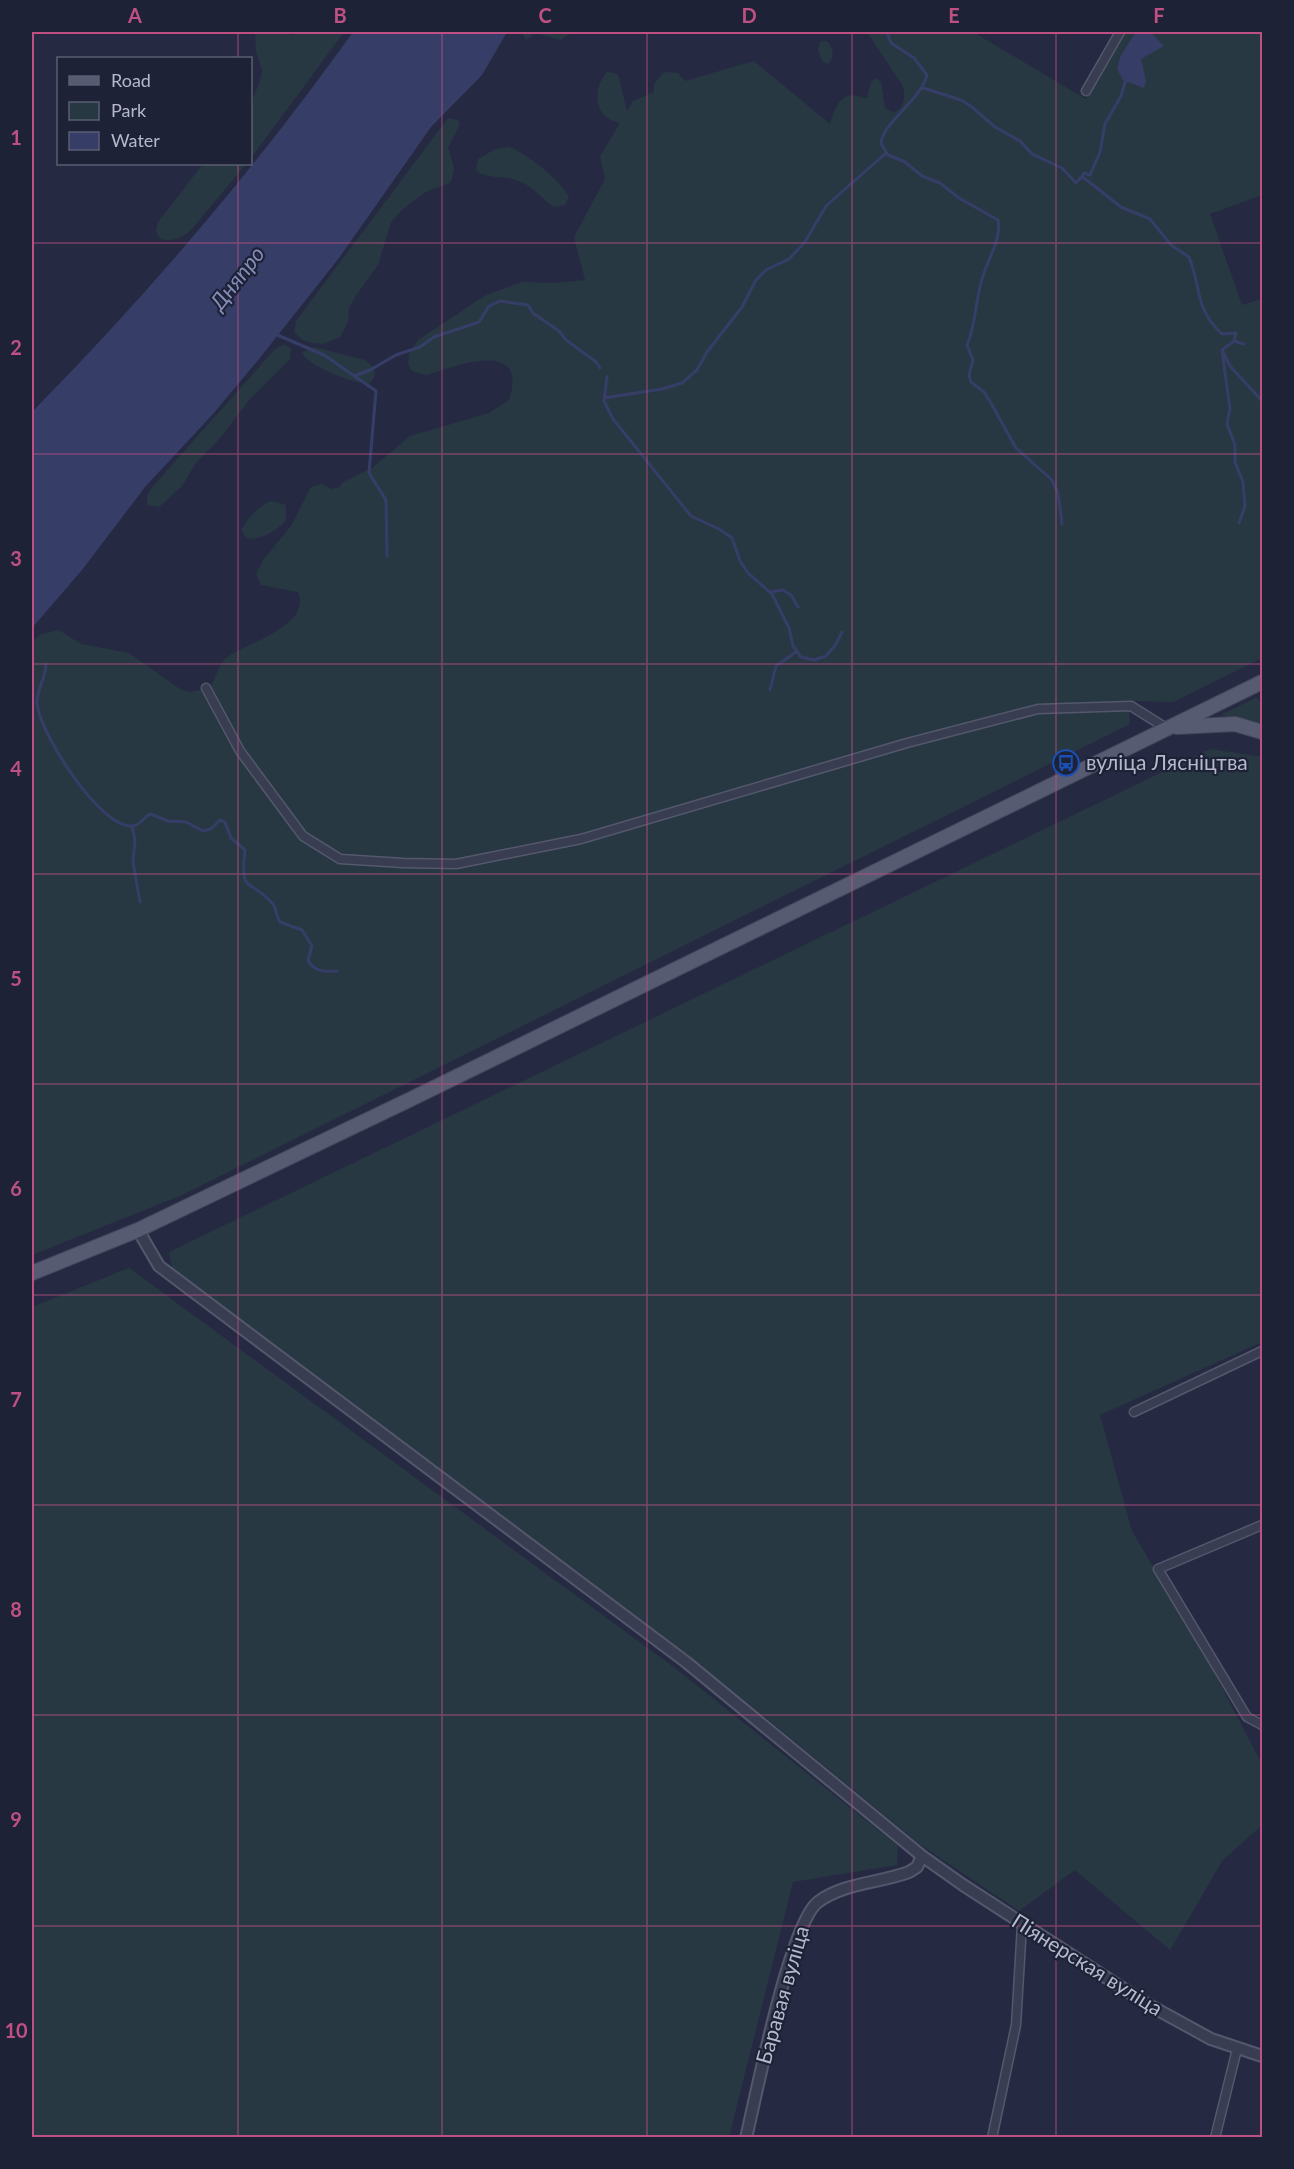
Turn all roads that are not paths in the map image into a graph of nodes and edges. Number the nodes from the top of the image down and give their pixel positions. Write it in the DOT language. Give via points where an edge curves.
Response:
graph roads {
  1 [pos="1120,32"];
  2 [pos="1086,91"];
  3 [pos="1262,684"];
  4 [pos="206,688"];
  5 [pos="1166,728"];
  6 [pos="1263,732"];
  7 [pos="138,1230"];
  8 [pos="32,1274"];
  9 [pos="1263,1351"];
  10 [pos="1134,1412"];
  11 [pos="1263,1525"];
  12 [pos="1263,1725"];
  13 [pos="922,1856"];
  14 [pos="1022,1924"];
  15 [pos="1237,2049"];
  16 [pos="1263,2056"];
  17 [pos="746,2138"];
  18 [pos="992,2138"];
  19 [pos="1215,2138"];
  1 -- 2 [label="street"];
  3 -- 5 [label="main road"];
  4 -- 5 [label="street" via="240,750 303,836 340,859 403,863 456,864 581,839 907,743 1038,709 1131,706"];
  5 -- 6 [label="main road" via="1235,724"];
  5 -- 7 [label="main road"];
  7 -- 8 [label="main road"];
  7 -- 13 [label="street, Піянерская вуліца" via="159,1266 686,1662"];
  9 -- 10 [label="street"];
  11 -- 12 [label="street" via="1158,1569 1247,1717"];
  13 -- 14 [label="street, Піянерская вуліца"];
  13 -- 17 [label="street, Баравая вуліца" via="909,1872 837,1892 814,1904 807,1914 786,1973"];
  14 -- 15 [label="street, Піянерская вуліца" via="1147,2004"];
  14 -- 18 [label="street" via="1016,2025"];
  15 -- 16 [label="street, Піянерская вуліца"];
  15 -- 19 [label="street"];
}
